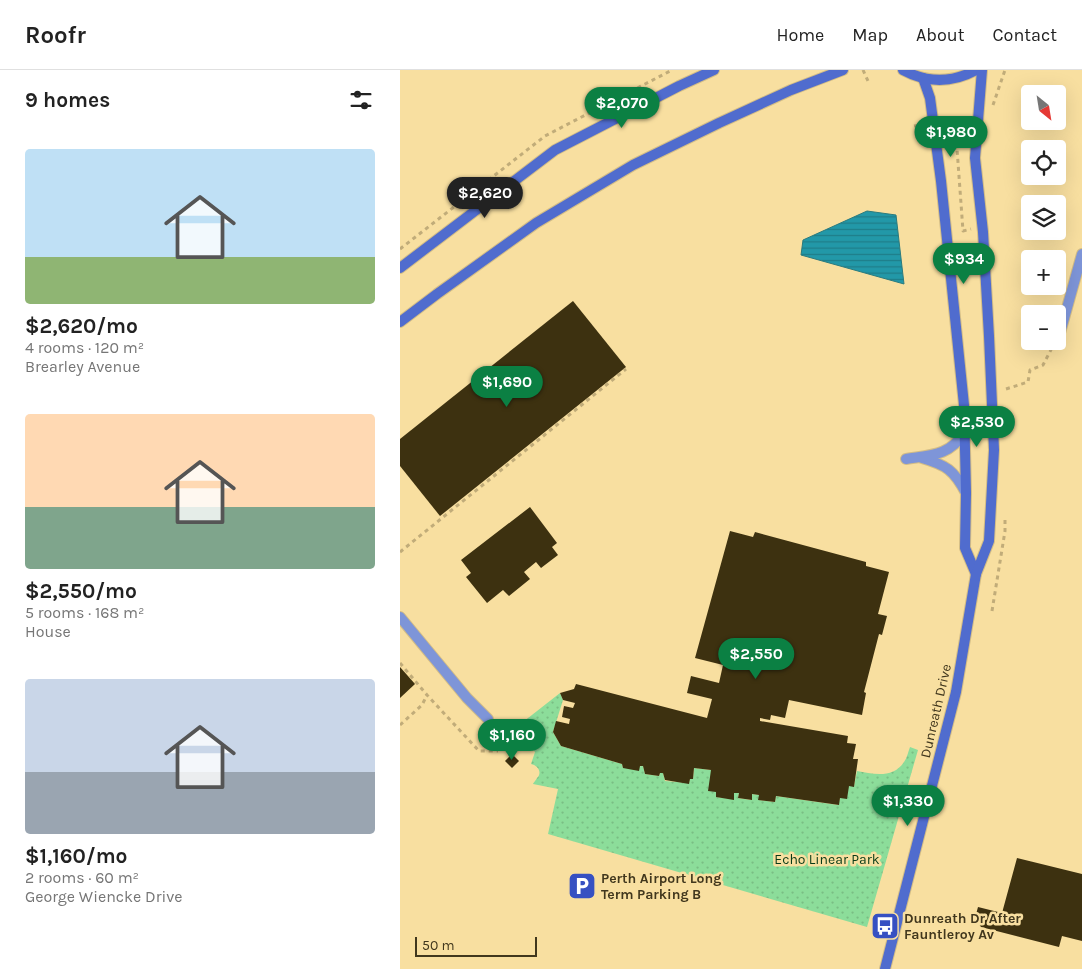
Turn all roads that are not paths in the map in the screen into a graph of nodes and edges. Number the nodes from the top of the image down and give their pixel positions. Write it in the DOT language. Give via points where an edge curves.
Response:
graph roads {
  1 [pos="714,70"];
  2 [pos="844,70"];
  3 [pos="903,70"];
  4 [pos="976,70"];
  5 [pos="982,70"];
  6 [pos="922,78"];
  7 [pos="1082,254"];
  8 [pos="400,268"];
  9 [pos="1066,309"];
  10 [pos="400,322"];
  11 [pos="964,433"];
  12 [pos="919,457"];
  13 [pos="906,459"];
  14 [pos="966,493"];
  15 [pos="976,574"];
  16 [pos="400,617"];
  17 [pos="488,719"];
  18 [pos="885,969"];
  1 -- 8 [label="main road" via="554,150"];
  2 -- 10 [label="main road" via="791,90 633,165 536,223"];
  3 -- 6 [label="main road"];
  4 -- 6 [label="main road" via="943,80"];
  5 -- 15 [label="main road, Dunreath Drive" via="974,158 990,336 994,450 989,541"];
  6 -- 11 [label="main road" via="930,98 934,124 964,405"];
  7 -- 9 [label="street"];
  11 -- 12 [label="street" via="949,449"];
  11 -- 14 [label="main road"];
  12 -- 13 [label="street"];
  12 -- 14 [label="street" via="947,468"];
  14 -- 15 [label="main road" via="965,548"];
  15 -- 18 [label="main road, Dunreath Drive" via="956,692"];
  16 -- 17 [label="street"];
}
